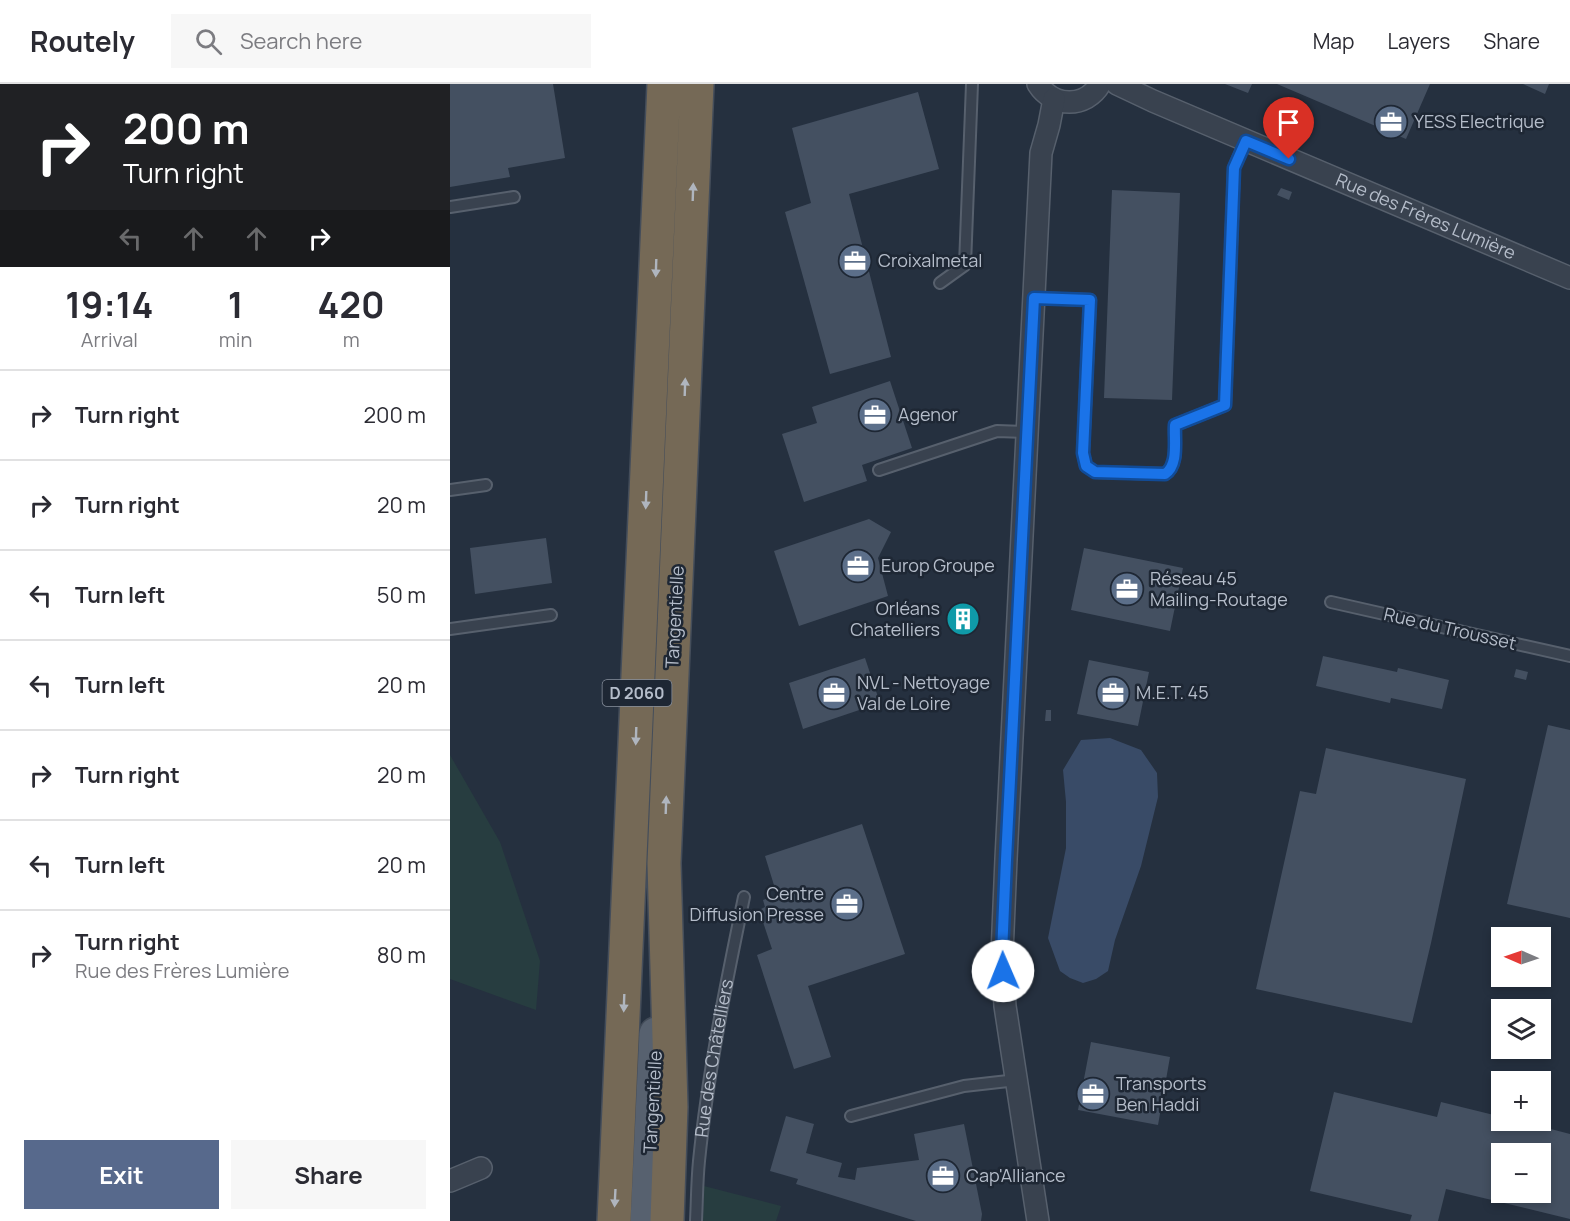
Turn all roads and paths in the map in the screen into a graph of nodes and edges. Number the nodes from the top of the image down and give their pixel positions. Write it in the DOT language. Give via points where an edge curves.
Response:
graph roads {
  1 [pos="664,84"];
  2 [pos="697,84"];
  3 [pos="972,84"];
  4 [pos="1038,84"];
  5 [pos="1100,84"];
  6 [pos="1117,84"];
  7 [pos="1054,99"];
  8 [pos="1246,141"];
  9 [pos="514,197"];
  10 [pos="450,207"];
  11 [pos="1570,278"];
  12 [pos="940,284"];
  13 [pos="1034,298"];
  14 [pos="1027,432"];
  15 [pos="879,470"];
  16 [pos="486,485"];
  17 [pos="450,490"];
  18 [pos="1331,602"];
  19 [pos="551,615"];
  20 [pos="450,629"];
  21 [pos="1570,656"];
  22 [pos="664,863"];
  23 [pos="744,897"];
  24 [pos="1017,1080"];
  25 [pos="851,1116"];
  26 [pos="481,1168"];
  27 [pos="450,1181"];
  28 [pos="614,1221"];
  29 [pos="647,1221"];
  30 [pos="667,1221"];
  31 [pos="696,1221"];
  32 [pos="1038,1221"];
  1 -- 28 [label="highway, Tangentielle / D 2060, one-way"];
  22 -- 2 [label="highway, Tangentielle / D 2060, one-way"];
  3 -- 12 [label="lane" via="965,265"];
  4 -- 7 [label="street"];
  5 -- 7 [label="street" via="1077,102"];
  6 -- 8 [label="street, Rue des Frères Lumière"];
  7 -- 13 [label="street" via="1041,153"];
  8 -- 11 [label="street, Rue des Frères Lumière"];
  8 -- 13 [label="lane" via="1234,168 1225,405 1175,425 1171,470 1165,474 1095,472 1086,466 1083,453 1090,300"];
  9 -- 10 [label="lane"];
  13 -- 14 [label="street"];
  14 -- 15 [label="lane" via="997,431"];
  14 -- 24 [label="street" via="1002,954 1005,1006"];
  16 -- 17 [label="lane"];
  18 -- 21 [label="lane, Rue du Trousset"];
  19 -- 20 [label="lane"];
  22 -- 29 [label="main road, Tangentielle / D 2060"];
  22 -- 30 [label="highway" via="671,1107"];
  23 -- 31 [label="lane, Rue des Châtelliers" via="710,1076"];
  24 -- 25 [label="lane" via="964,1086"];
  24 -- 32 [label="street"];
  26 -- 27 [label="street"];
}
